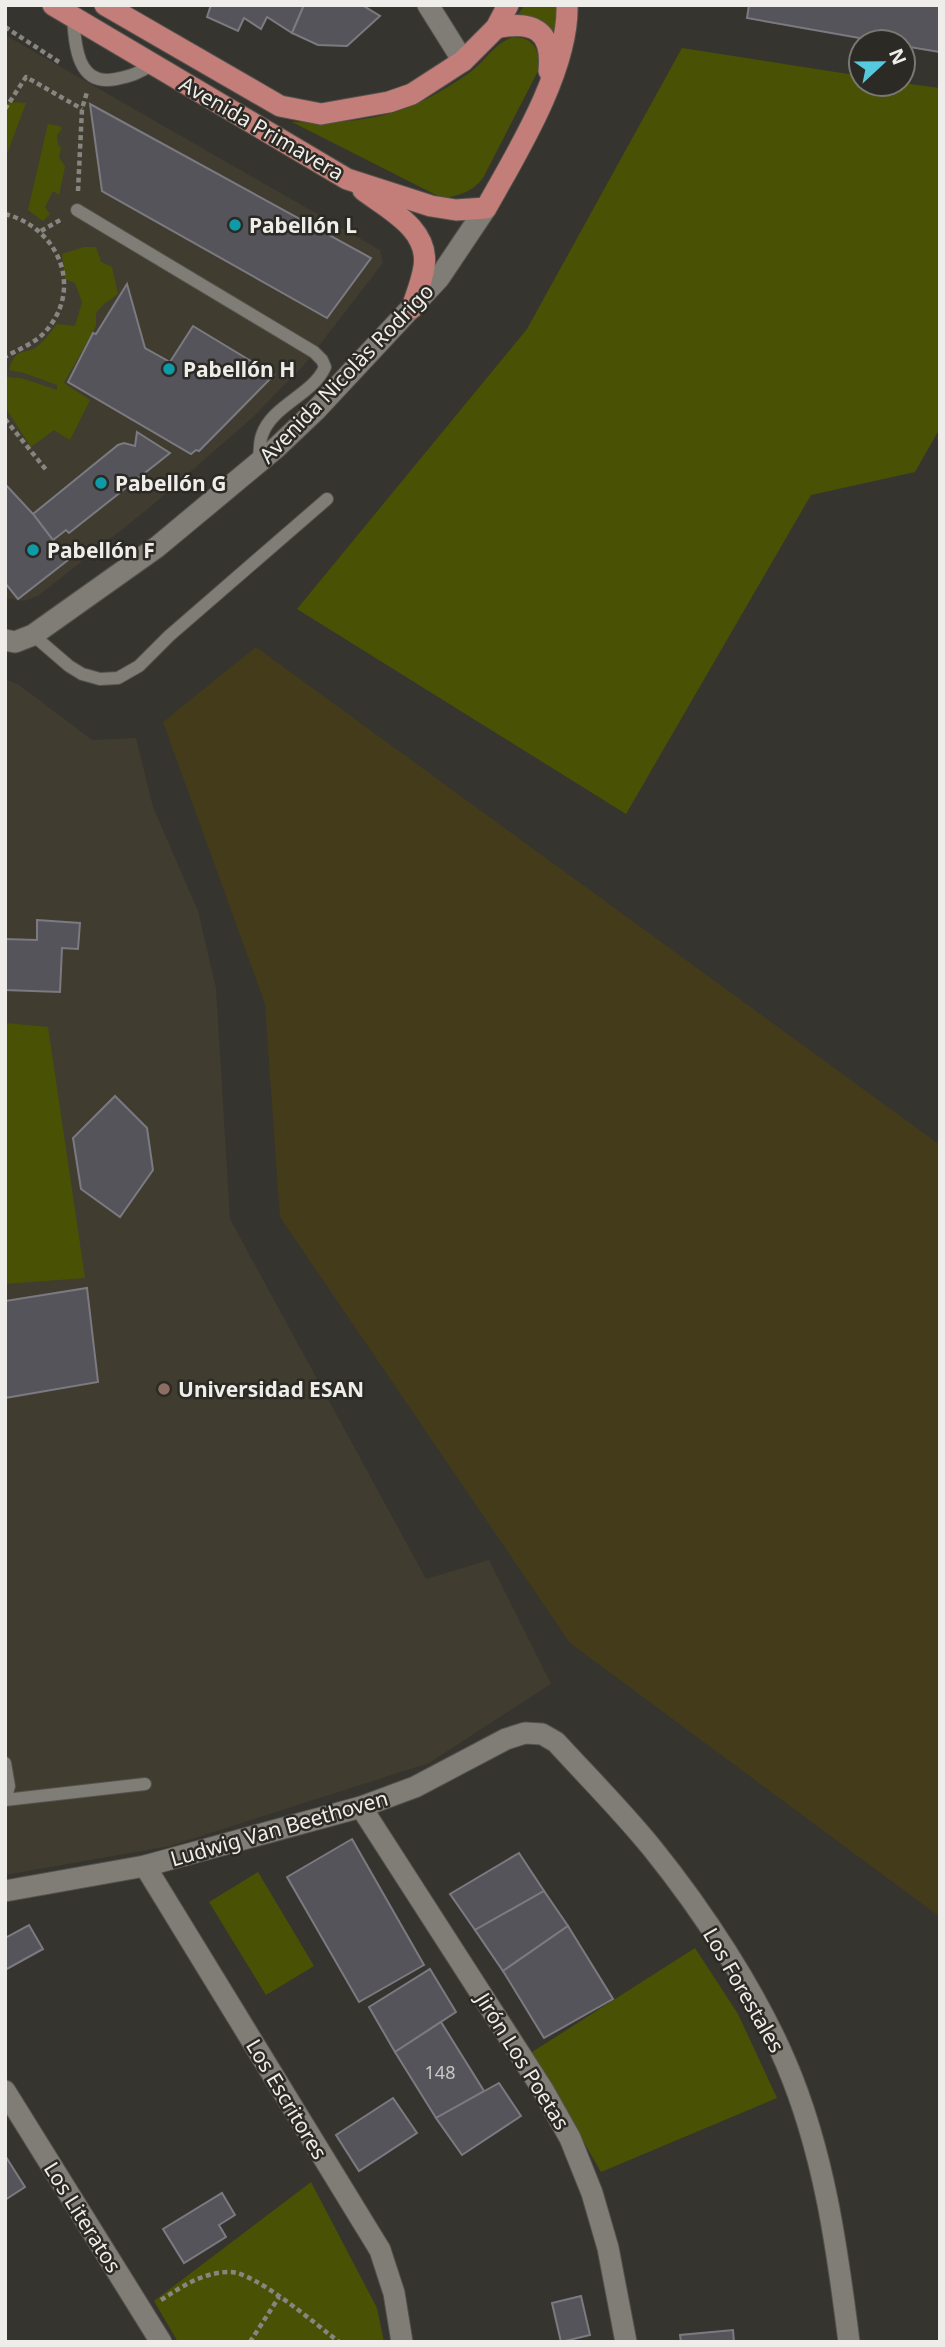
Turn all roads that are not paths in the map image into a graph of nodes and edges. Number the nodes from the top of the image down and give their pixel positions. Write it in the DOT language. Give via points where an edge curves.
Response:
graph roads {
  1 [pos="53,5"];
  2 [pos="105,5"];
  3 [pos="428,5"];
  4 [pos="508,5"];
  5 [pos="567,5"];
  6 [pos="73,17"];
  7 [pos="496,28"];
  8 [pos="463,61"];
  9 [pos="152,64"];
  10 [pos="547,87"];
  11 [pos="347,179"];
  12 [pos="486,208"];
  13 [pos="77,210"];
  14 [pos="412,309"];
  15 [pos="259,462"];
  16 [pos="327,499"];
  17 [pos="33,635"];
  18 [pos="5,640"];
  19 [pos="542,1734"];
  20 [pos="5,1763"];
  21 [pos="145,1784"];
  22 [pos="5,1800"];
  23 [pos="361,1807"];
  24 [pos="145,1866"];
  25 [pos="5,1891"];
  26 [pos="5,2091"];
  27 [pos="161,2342"];
  28 [pos="402,2342"];
  29 [pos="626,2342"];
  30 [pos="849,2342"];
  1 -- 6 [label="main road, Avenida Primavera"];
  2 -- 8 [label="main road, Avenida Primavera" via="280,106 301,111 321,114 389,102 412,94"];
  3 -- 8 [label="street"];
  4 -- 7 [label="main road, Avenida Primavera"];
  5 -- 10 [label="main road, Avenida Nicolàs Rodrigo" via="565,40"];
  6 -- 9 [label="main road, Avenida Primavera"];
  6 -- 9 [label="lane" via="83,67 98,79 129,77"];
  7 -- 8 [label="main road, Avenida Primavera"];
  7 -- 10 [label="main road" via="517,24 544,36 551,57"];
  9 -- 11 [label="main road, Avenida Primavera"];
  10 -- 12 [label="main road, Avenida Nicolàs Rodrigo"];
  11 -- 12 [label="main road, Avenida Primavera" via="431,206"];
  11 -- 14 [label="main road" via="408,223 418,236 424,266"];
  12 -- 14 [label="street, Avenida Nicolàs Rodrigo"];
  13 -- 15 [label="lane" via="323,360 325,367 316,379 268,424 261,436"];
  14 -- 15 [label="street, Avenida Nicolàs Rodrigo" via="315,411"];
  15 -- 17 [label="street, Avenida Nicolàs Rodrigo" via="157,547"];
  16 -- 17 [label="lane" via="139,666 118,678 82,674"];
  17 -- 18 [label="street, Avenida Nicolàs Rodrigo" via="15,642"];
  19 -- 23 [label="street, Ludwig Van Beethoven" via="506,1739 415,1787"];
  19 -- 30 [label="street, Los Forestales" via="556,1742 652,1848 750,1992 780,2052 811,2134 828,2198"];
  20 -- 22 [label="lane" via="9,1786"];
  21 -- 22 [label="lane"];
  23 -- 24 [label="street, Ludwig Van Beethoven"];
  23 -- 29 [label="street, Jirón Los Poetas" via="570,2138 608,2248"];
  24 -- 25 [label="street, Ludwig Van Beethoven"];
  24 -- 28 [label="street, Los Escritores" via="380,2250 394,2293"];
  26 -- 27 [label="street, Los Literatos"];
}
